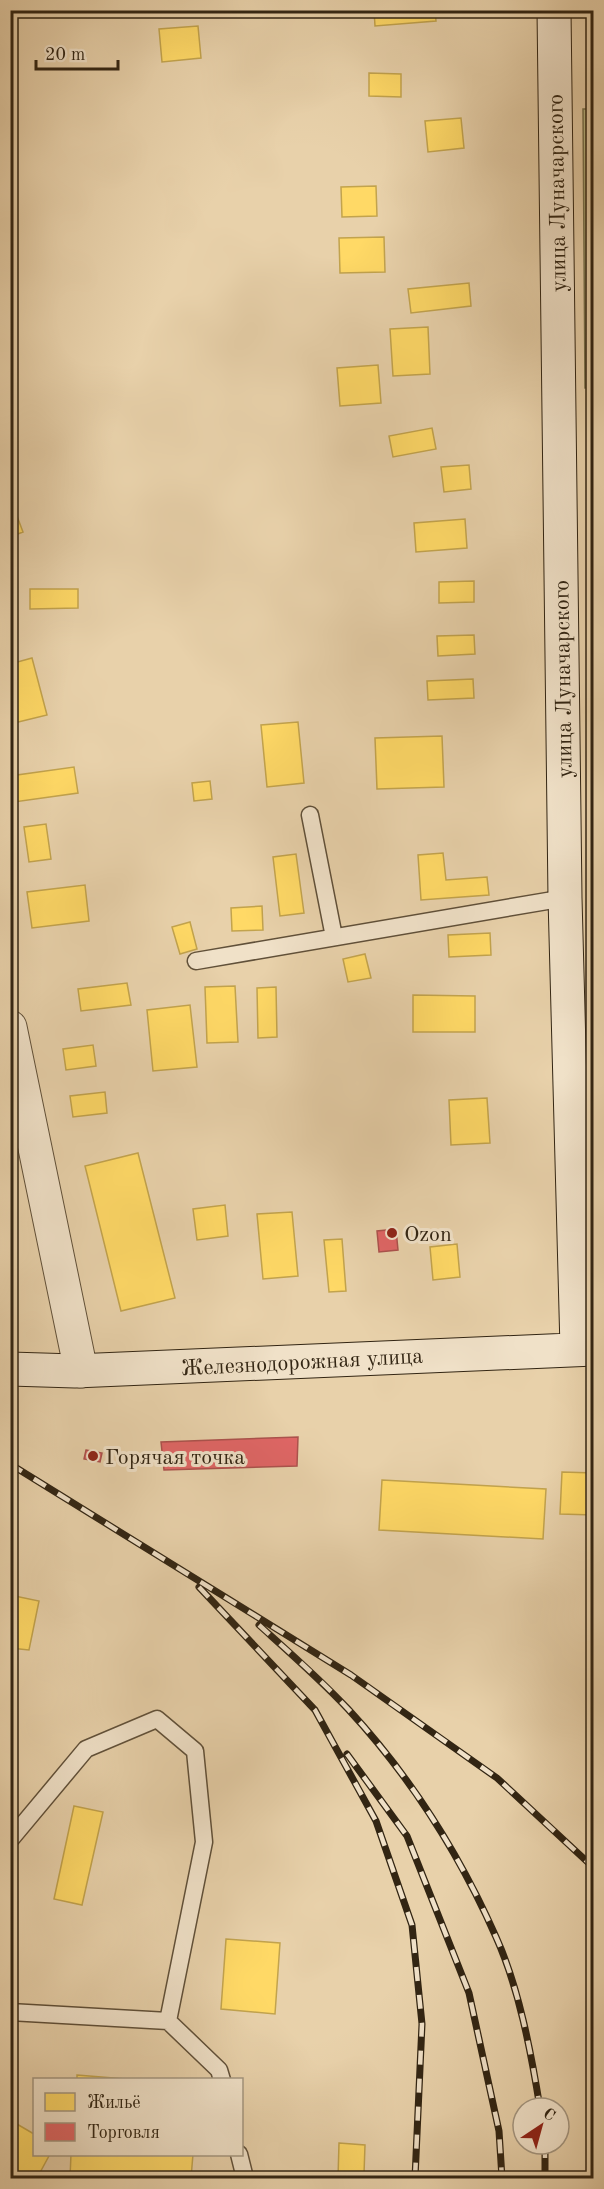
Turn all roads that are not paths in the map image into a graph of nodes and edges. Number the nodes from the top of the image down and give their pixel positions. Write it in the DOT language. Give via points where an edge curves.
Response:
graph roads {
  1 [pos="554,10"];
  2 [pos="310,815"];
  3 [pos="565,898"];
  4 [pos="334,937"];
  5 [pos="196,961"];
  6 [pos="10,1027"];
  7 [pos="585,1349"];
  8 [pos="10,1369"];
  9 [pos="78,1371"];
  10 [pos="10,1387"];
  11 [pos="10,1840"];
  12 [pos="10,2012"];
  13 [pos="168,2021"];
  14 [pos="222,2078"];
  15 [pos="240,2156"];
  16 [pos="245,2178"];
  1 -- 3 [label="street, улица Луначарского"];
  2 -- 4 [label="lane"];
  3 -- 4 [label="lane"];
  3 -- 7 [label="street, улица Луначарского"];
  4 -- 5 [label="lane"];
  6 -- 9 [label="street"];
  7 -- 9 [label="street, Железнодорожная улица"];
  8 -- 9 [label="street, Железнодорожная улица"];
  9 -- 10 [label="street"];
  11 -- 13 [label="lane" via="86,1749 157,1719 195,1751 204,1842"];
  12 -- 13 [label="lane"];
  13 -- 14 [label="lane" via="219,2070"];
  15 -- 16 [label="lane"];
}
